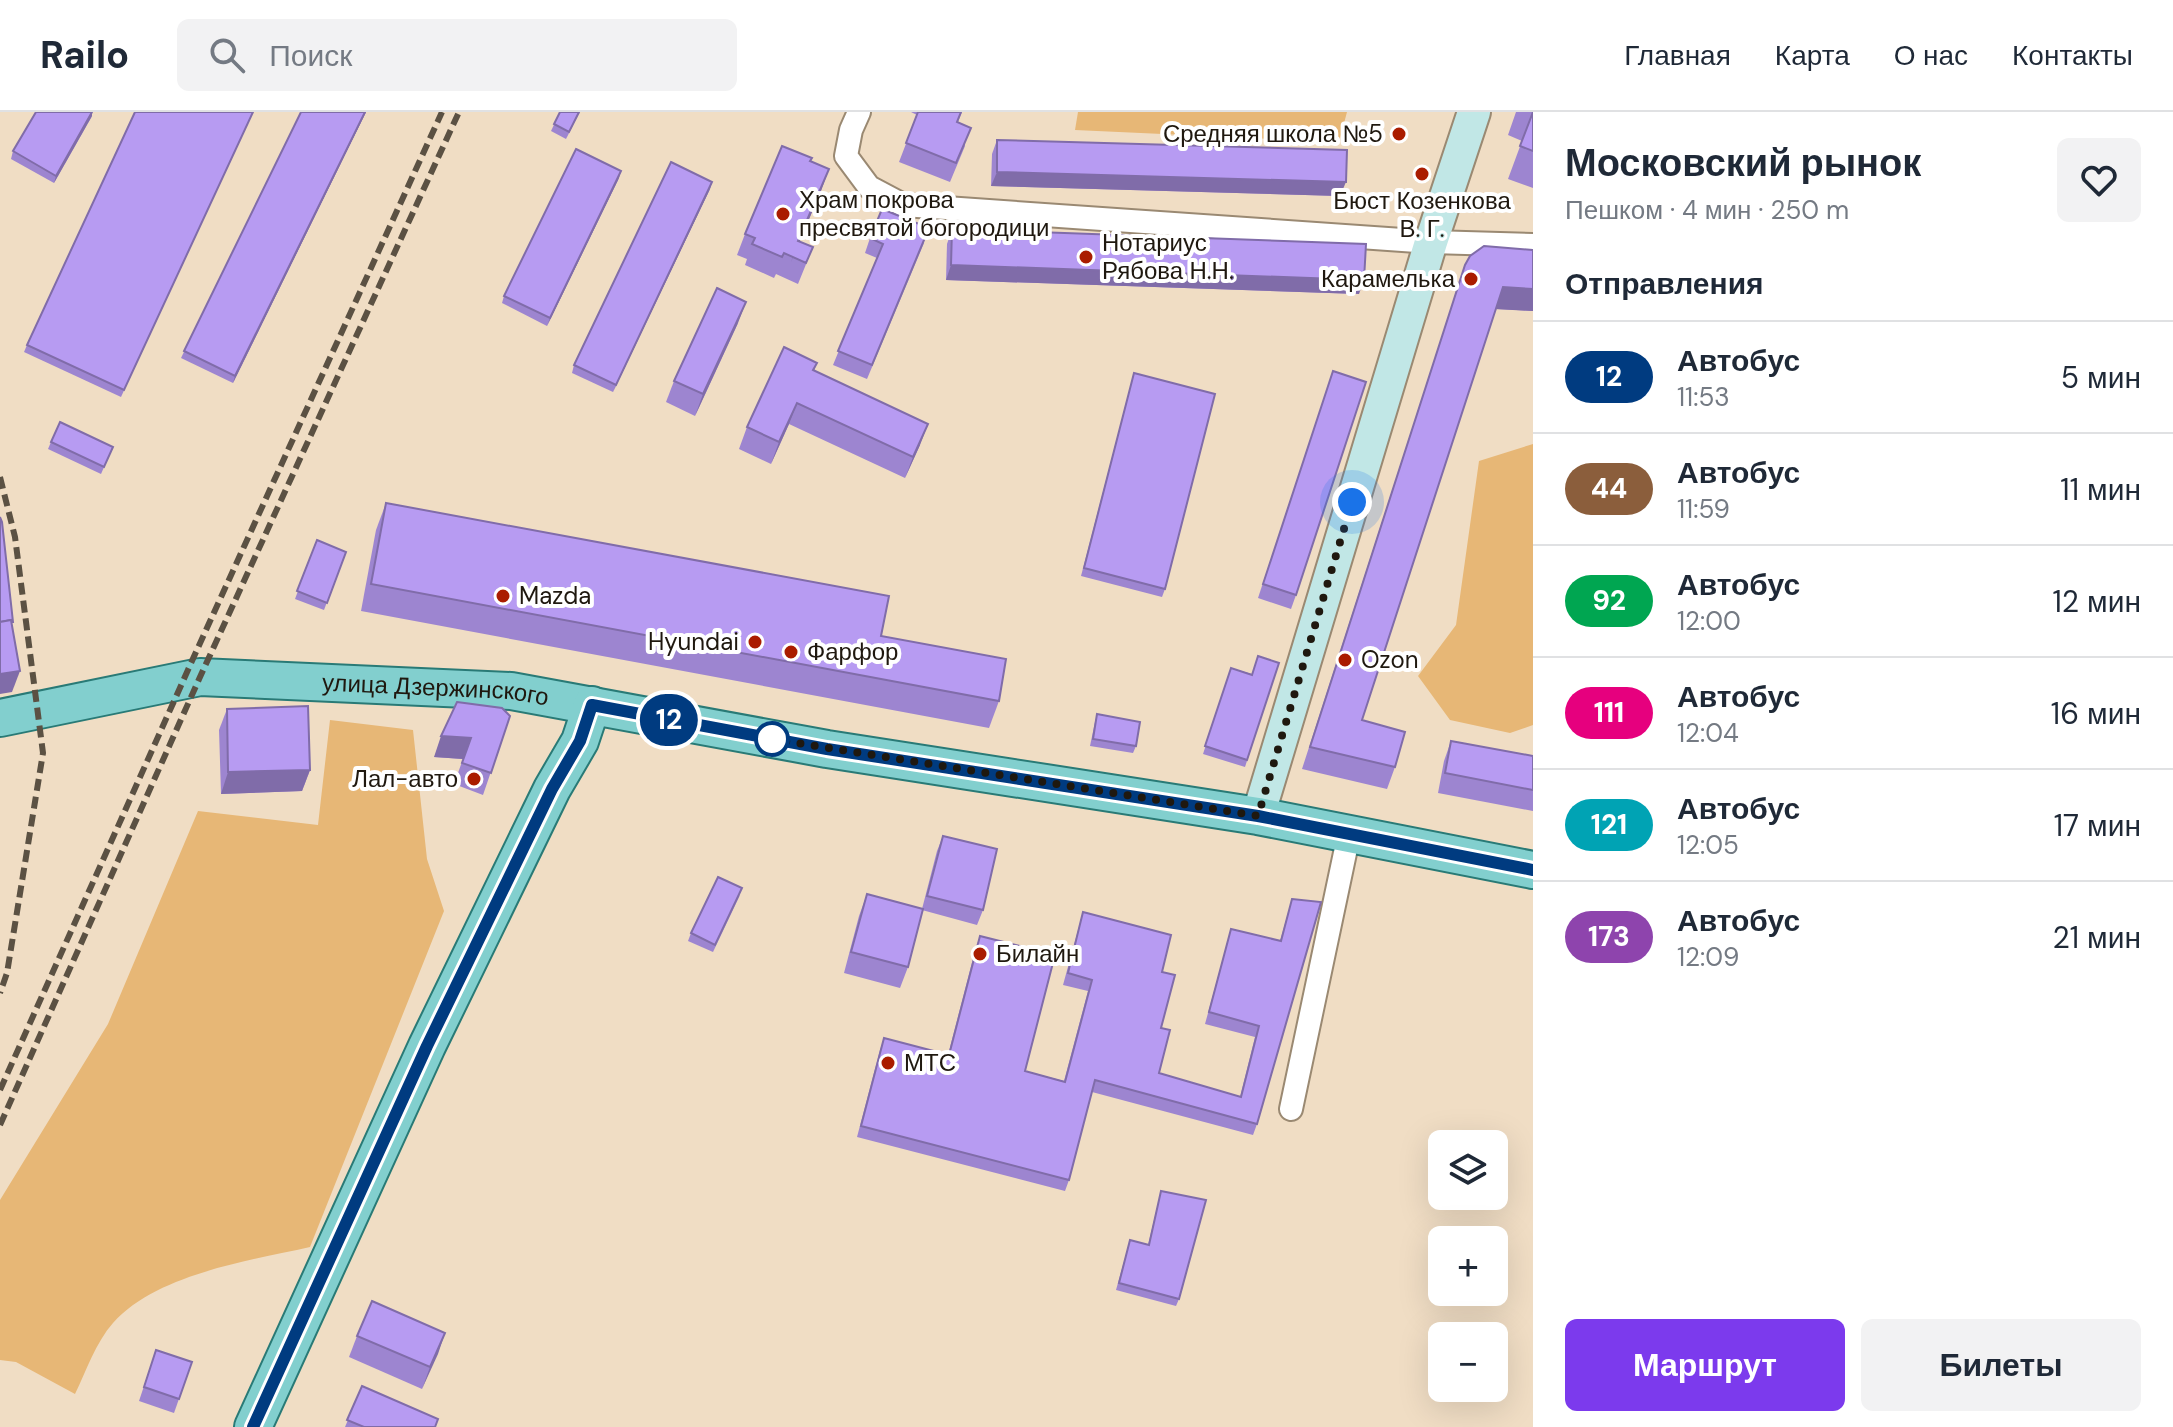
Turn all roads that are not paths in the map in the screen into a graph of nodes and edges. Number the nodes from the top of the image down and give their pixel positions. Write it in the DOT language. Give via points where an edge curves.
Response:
graph roads {
  1 [pos="1474,112"];
  2 [pos="855,121"];
  3 [pos="1431,242"];
  4 [pos="1533,245"];
  5 [pos="592,705"];
  6 [pos="0,718"];
  7 [pos="1258,816"];
  8 [pos="1349,834"];
  9 [pos="1533,870"];
  10 [pos="1291,1109"];
  11 [pos="253,1427"];
  1 -- 3 [label="main road"];
  2 -- 3 [label="street" via="846,156 869,187 903,205"];
  3 -- 4 [label="street"];
  3 -- 7 [label="main road"];
  5 -- 6 [label="main road, улица Дзержинского" via="511,691 200,677"];
  5 -- 7 [label="main road, улица Дзержинского" via="827,749"];
  5 -- 11 [label="main road" via="580,741 427,1046"];
  7 -- 8 [label="main road, улица Дзержинского"];
  8 -- 9 [label="main road, улица Дзержинского"];
  8 -- 10 [label="street"];
}
